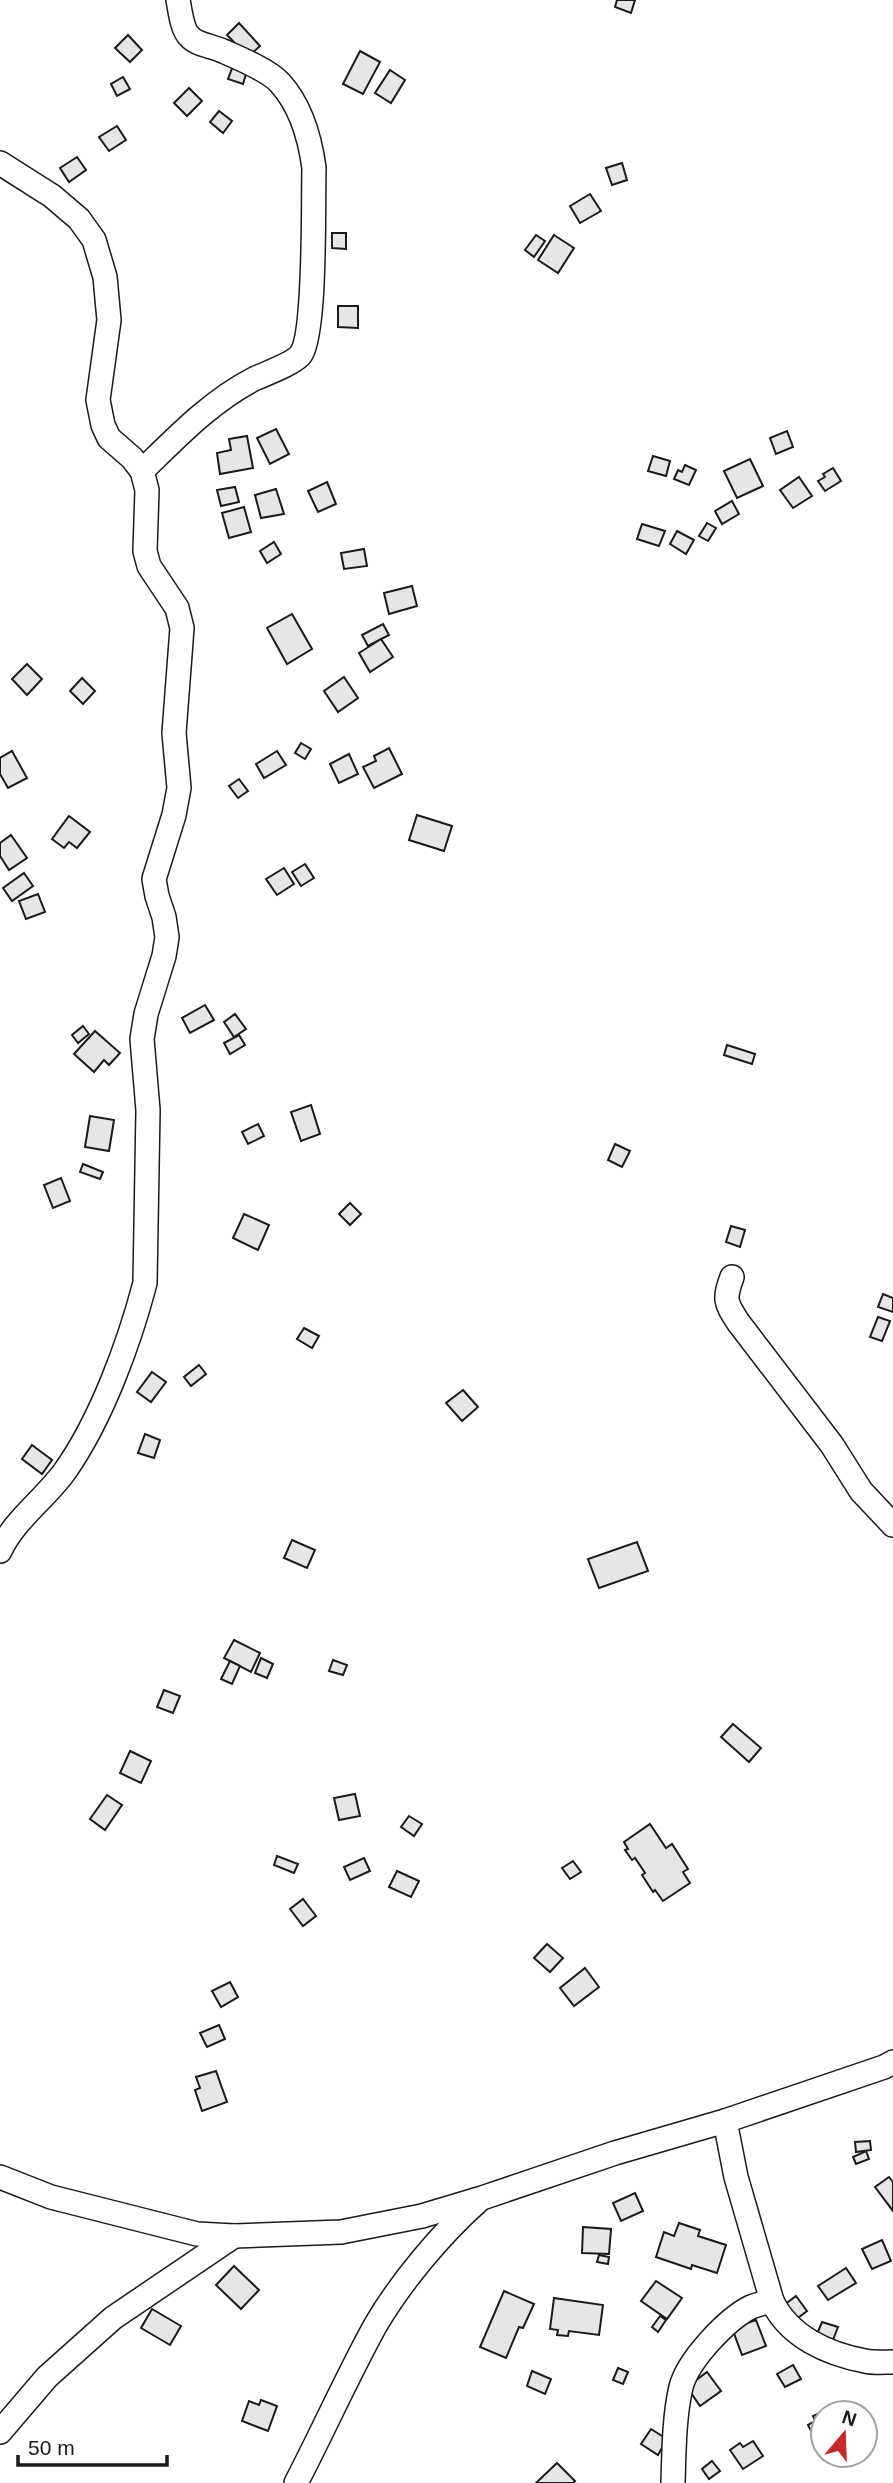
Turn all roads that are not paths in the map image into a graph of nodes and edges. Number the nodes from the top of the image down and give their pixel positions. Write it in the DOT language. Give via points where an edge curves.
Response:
graph roads {
  1 [pos="178,0"];
  2 [pos="0,163"];
  3 [pos="142,471"];
  4 [pos="732,1277"];
  5 [pos="893,1525"];
  6 [pos="0,1551"];
  7 [pos="893,2062"];
  8 [pos="725,2121"];
  9 [pos="0,2177"];
  10 [pos="482,2198"];
  11 [pos="234,2236"];
  12 [pos="772,2301"];
  13 [pos="893,2362"];
  14 [pos="0,2431"];
  15 [pos="296,2483"];
  16 [pos="673,2483"];
  1 -- 3 [label="street" via="188,36 280,82 302,118 314,168 310,316 299,356 243,385 188,426"];
  2 -- 3 [label="street" via="52,196 79,219 94,240 105,277 109,320 98,400 103,425 109,438"];
  3 -- 6 [label="street" via="145,551 149,566 177,608 182,628 174,733 179,788 154,879 167,937 142,1039 148,1110 145,1283 97,1418 81,1448"];
  4 -- 5 [label="street" via="726,1295 733,1314 861,1491"];
  7 -- 8 [label="street"];
  8 -- 10 [label="street"];
  8 -- 12 [label="street" via="736,2177"];
  9 -- 11 [label="street" via="110,2213 197,2234"];
  10 -- 11 [label="street" via="341,2232"];
  10 -- 15 [label="street" via="424,2257 376,2324"];
  11 -- 14 [label="street" via="113,2318 47,2377"];
  12 -- 13 [label="street" via="780,2317 803,2338 867,2362"];
  12 -- 16 [label="street" via="730,2322 686,2374 681,2386"];
}
